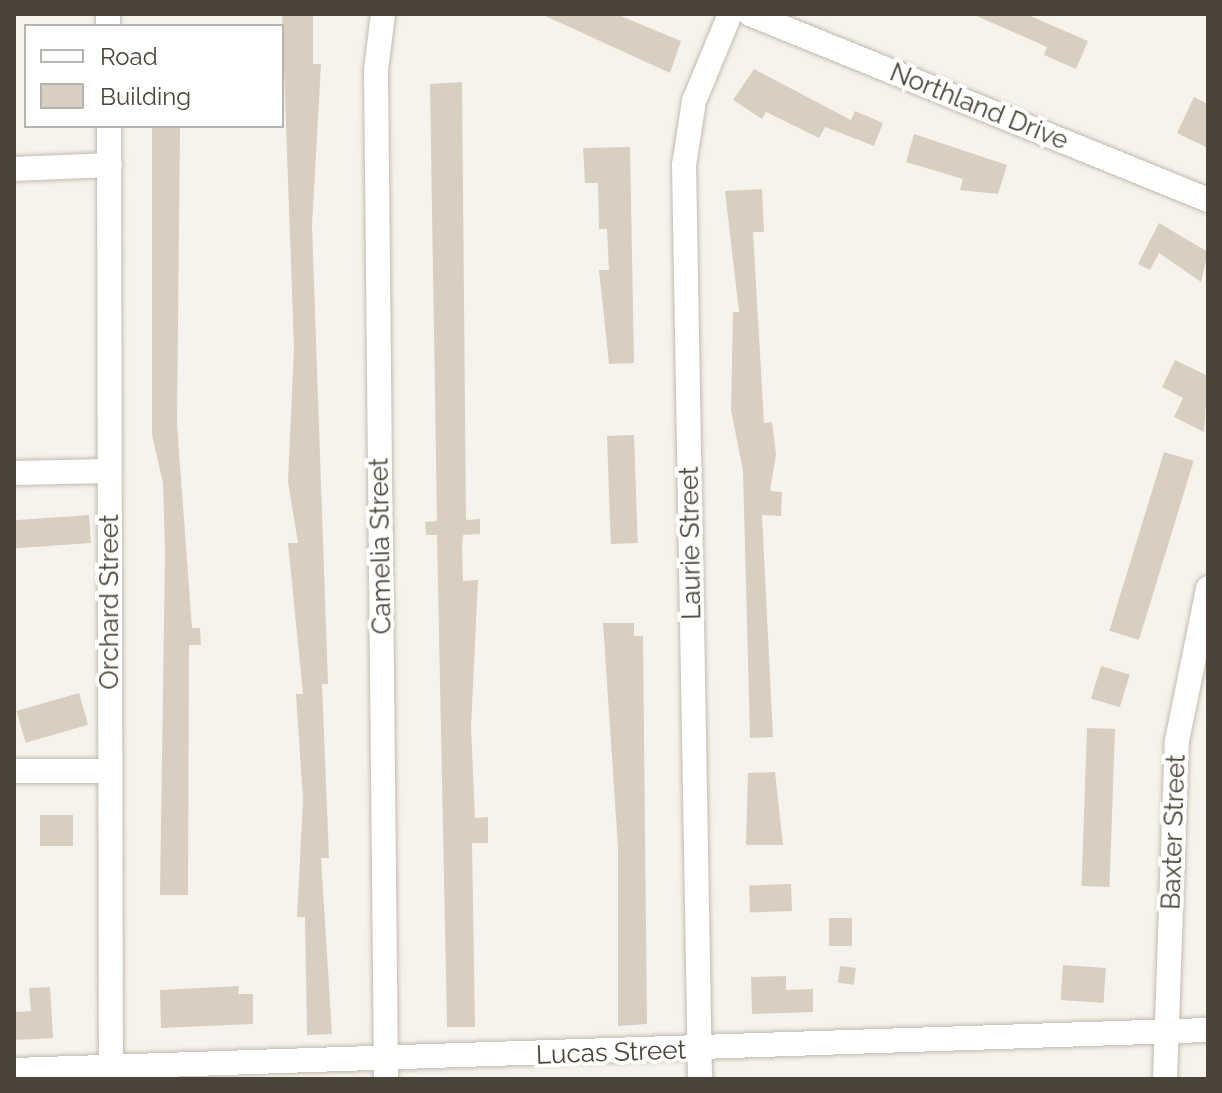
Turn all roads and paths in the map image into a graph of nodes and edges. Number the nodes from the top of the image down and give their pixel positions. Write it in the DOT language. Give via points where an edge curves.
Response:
graph roads {
  1 [pos="383,14"];
  2 [pos="730,14"];
  3 [pos="750,14"];
  4 [pos="109,128"];
  5 [pos="110,165"];
  6 [pos="14,169"];
  7 [pos="1208,200"];
  8 [pos="109,471"];
  9 [pos="14,473"];
  10 [pos="1208,588"];
  11 [pos="14,771"];
  12 [pos="110,771"];
  13 [pos="1208,1030"];
  14 [pos="1166,1031"];
  15 [pos="699,1050"];
  16 [pos="14,1070"];
  17 [pos="386,1071"];
  18 [pos="111,1074"];
  19 [pos="700,1079"];
  20 [pos="1165,1079"];
  1 -- 17 [label="street, Camelia Street" via="376,70"];
  2 -- 15 [label="street, Laurie Street" via="694,101 684,165"];
  3 -- 7 [label="street, Northland Drive"];
  4 -- 5 [label="street, Orchard Street"];
  5 -- 6 [label="street"];
  5 -- 8 [label="street, Orchard Street"];
  8 -- 9 [label="street"];
  8 -- 12 [label="street, Orchard Street"];
  10 -- 14 [label="street, Baxter Street" via="1177,741"];
  11 -- 12 [label="street"];
  12 -- 18 [label="street, Orchard Street"];
  13 -- 14 [label="street, Lucas Street"];
  14 -- 15 [label="street, Lucas Street"];
  14 -- 20 [label="street, Baxter Street"];
  15 -- 17 [label="street, Lucas Street"];
  15 -- 19 [label="street, Laurie Street"];
  16 -- 18 [label="street, Lucas Street"];
  17 -- 18 [label="street, Lucas Street"];
}
